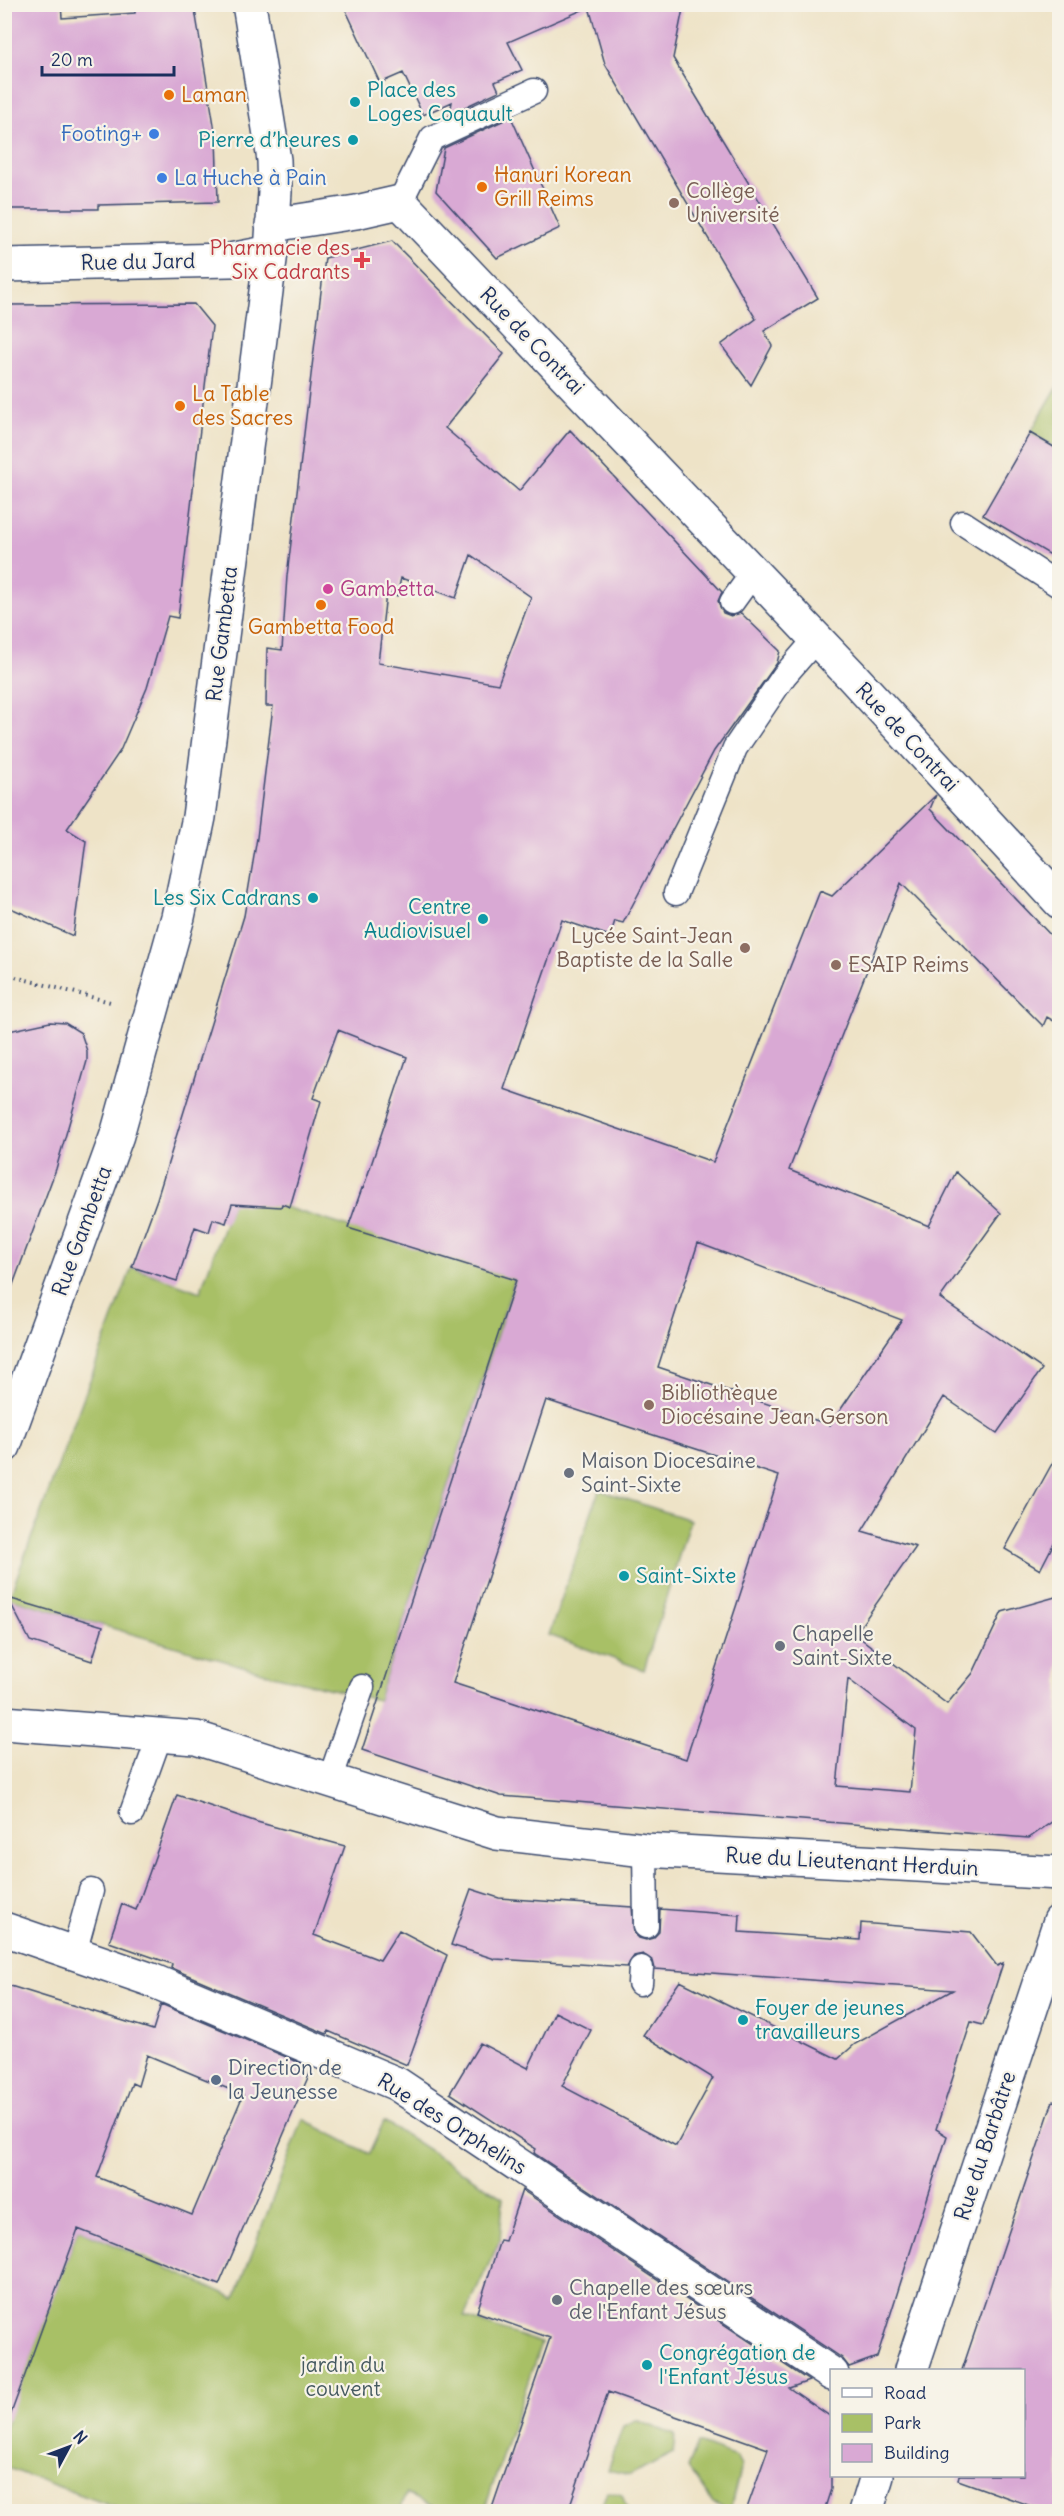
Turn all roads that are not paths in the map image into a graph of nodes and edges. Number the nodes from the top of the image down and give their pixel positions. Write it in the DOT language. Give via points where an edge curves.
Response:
graph roads {
  1 [pos="249,4"];
  2 [pos="534,91"];
  3 [pos="400,202"];
  4 [pos="271,238"];
  5 [pos="4,265"];
  6 [pos="963,523"];
  7 [pos="753,573"];
  8 [pos="1059,586"];
  9 [pos="732,602"];
  10 [pos="816,639"];
  11 [pos="676,893"];
  12 [pos="1059,902"];
  13 [pos="4,1446"];
  14 [pos="362,1687"];
  15 [pos="4,1723"];
  16 [pos="160,1735"];
  17 [pos="330,1780"];
  18 [pos="132,1813"];
  19 [pos="645,1850"];
  20 [pos="1059,1874"];
  21 [pos="91,1891"];
  22 [pos="1059,1921"];
  23 [pos="646,1926"];
  24 [pos="4,1929"];
  25 [pos="74,1953"];
  26 [pos="911,2369"];
  27 [pos="830,2373"];
  28 [pos="876,2477"];
  29 [pos="866,2511"];
  1 -- 4 [label="street, Rue Gambetta" via="274,160"];
  2 -- 3 [label="lane" via="432,138"];
  3 -- 4 [label="street" via="324,218"];
  3 -- 7 [label="street, Rue de Contrai"];
  4 -- 5 [label="street, Rue du Jard" via="230,260"];
  4 -- 13 [label="street, Rue Gambetta" via="199,817 178,917 117,1135"];
  6 -- 8 [label="lane"];
  7 -- 9 [label="lane"];
  7 -- 10 [label="street, Rue de Contrai"];
  10 -- 11 [label="lane" via="784,676 735,748"];
  10 -- 12 [label="street, Rue de Contrai"];
  14 -- 17 [label="lane"];
  15 -- 16 [label="street, Rue du Lieutenant Herduin"];
  16 -- 17 [label="street, Rue du Lieutenant Herduin" via="196,1738"];
  16 -- 18 [label="lane"];
  17 -- 19 [label="street, Rue du Lieutenant Herduin" via="497,1833"];
  19 -- 20 [label="street, Rue du Lieutenant Herduin"];
  19 -- 23 [label="lane"];
  21 -- 25 [label="lane"];
  22 -- 26 [label="street, Rue du Barbâtre"];
  24 -- 25 [label="street, Rue des Orphelins"];
  25 -- 27 [label="street, Rue des Orphelins" via="149,1979 397,2084"];
  28 -- 29 [label="street"];
}
